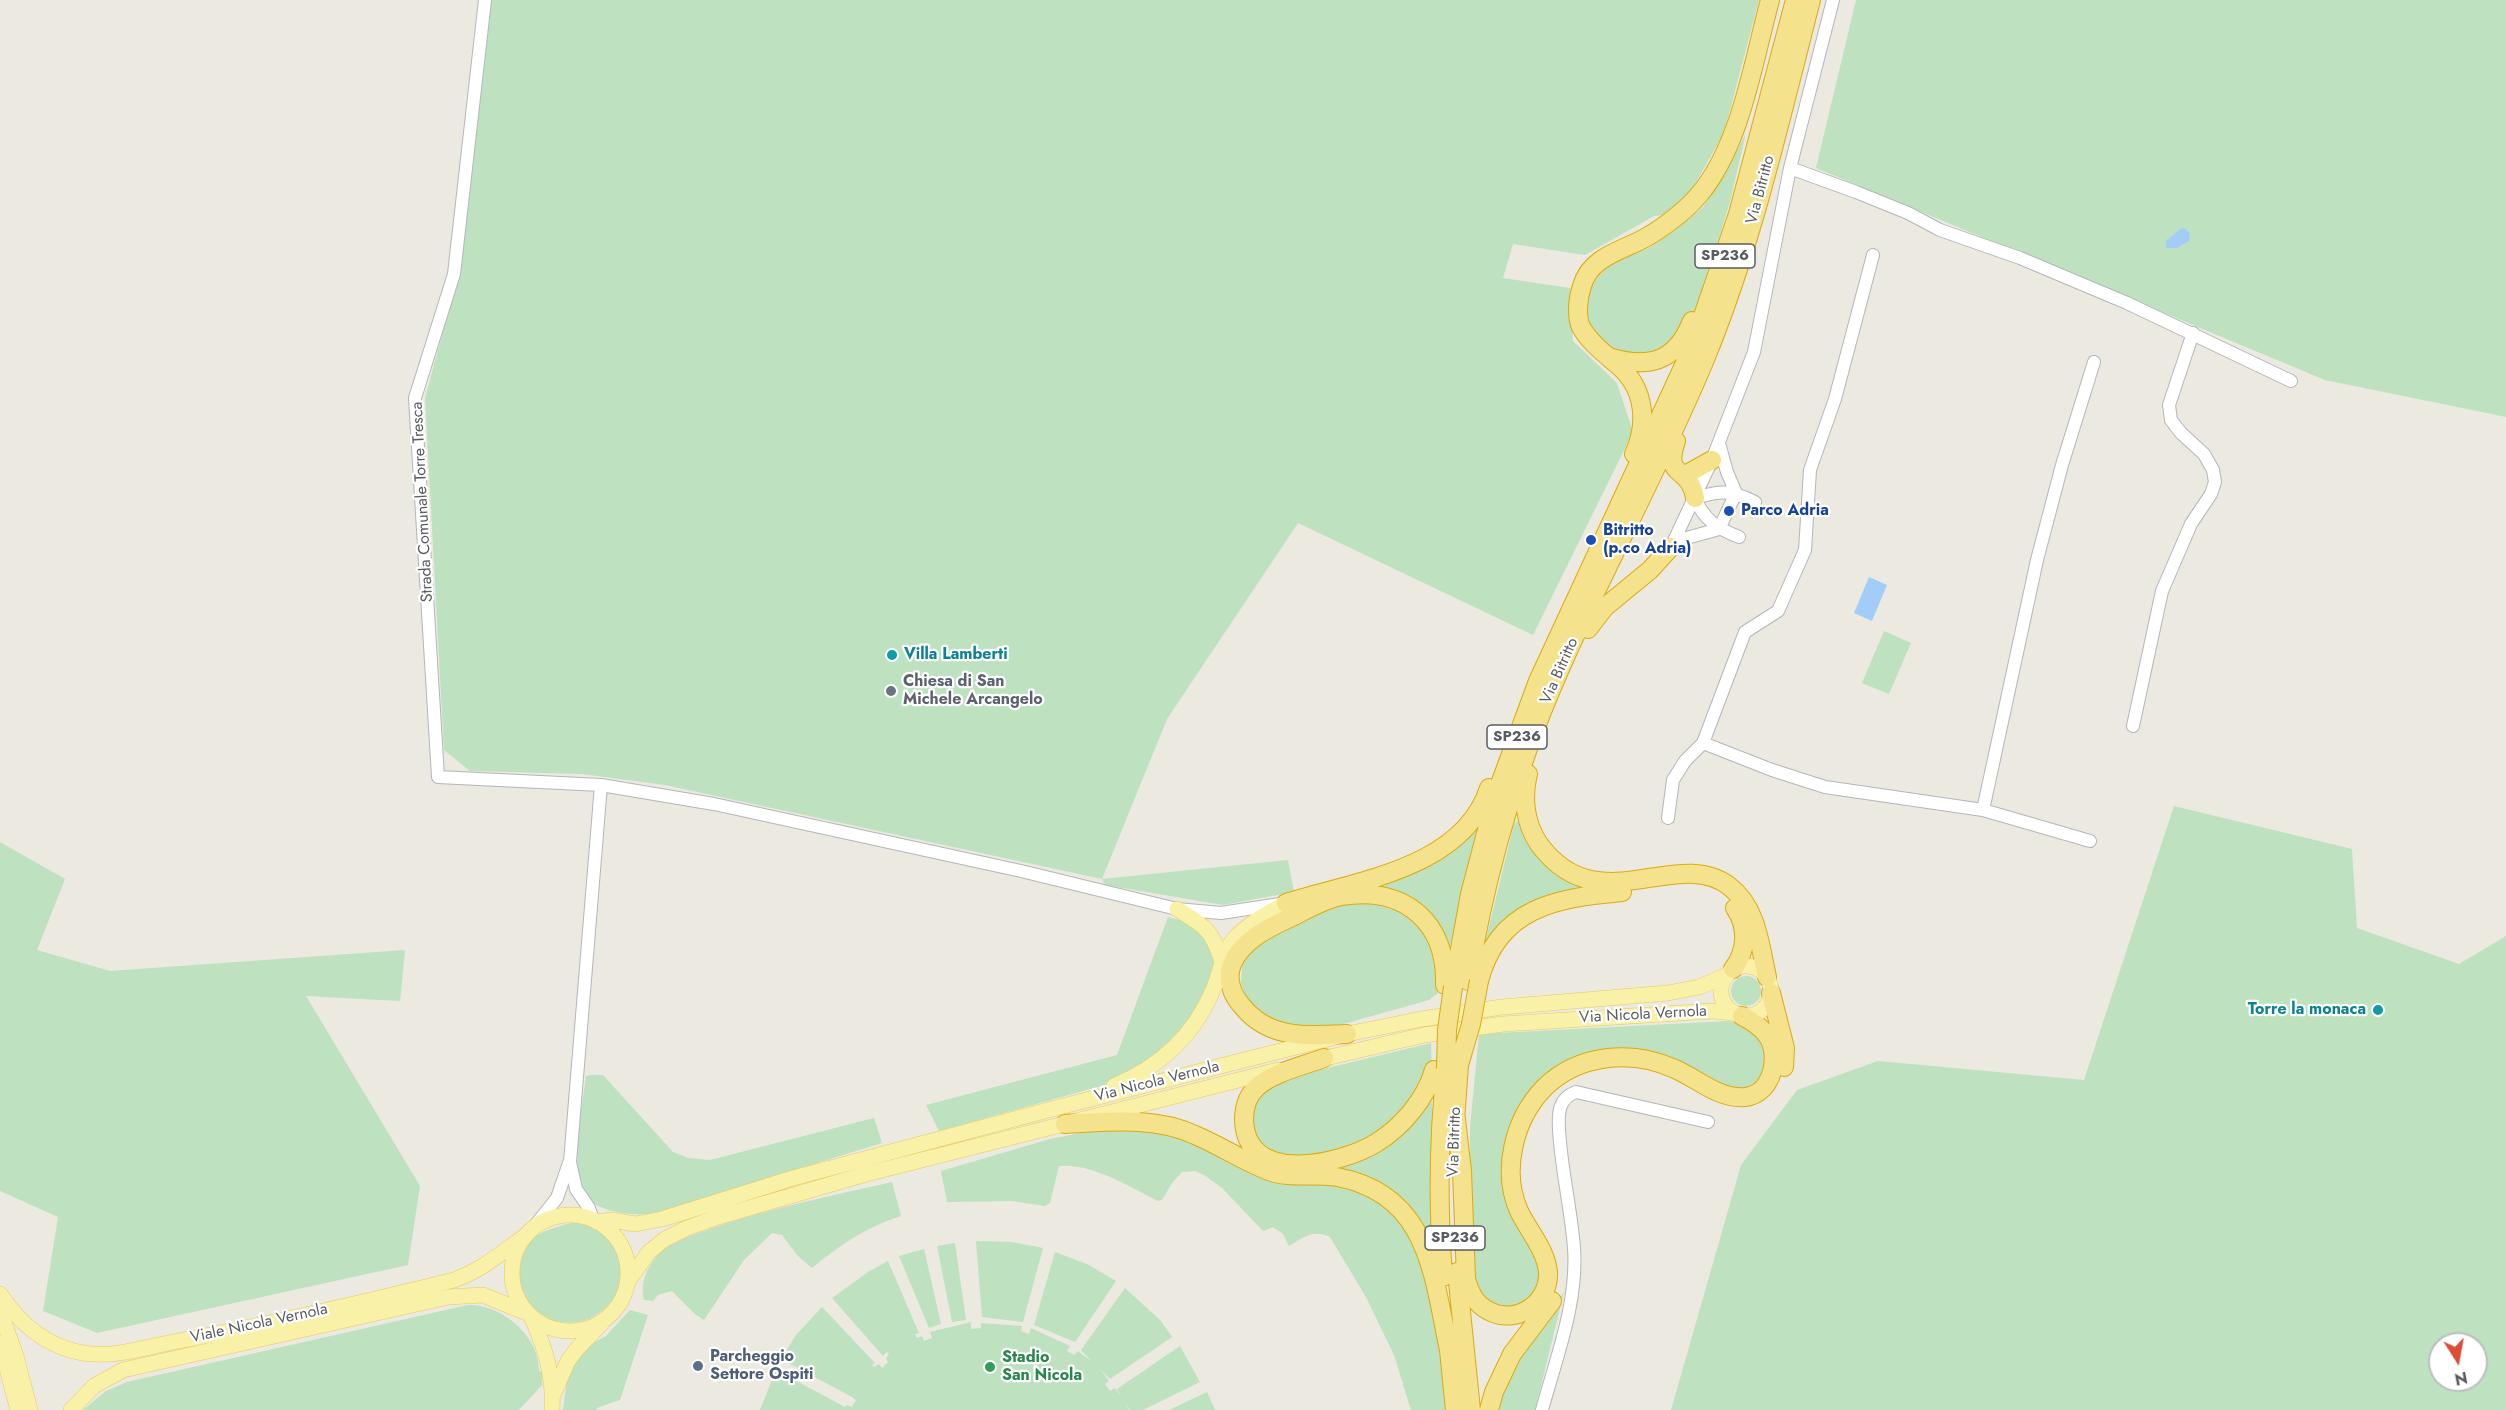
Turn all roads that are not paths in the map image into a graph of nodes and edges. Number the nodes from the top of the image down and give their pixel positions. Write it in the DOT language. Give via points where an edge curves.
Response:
graph roads {
  1 [pos="485,0"];
  2 [pos="1770,0"];
  3 [pos="1795,0"];
  4 [pos="1811,0"];
  5 [pos="1833,0"];
  6 [pos="1753,158"];
  7 [pos="1790,168"];
  8 [pos="1873,255"];
  9 [pos="1717,326"];
  10 [pos="2193,333"];
  11 [pos="1607,356"];
  12 [pos="2094,363"];
  13 [pos="2291,381"];
  14 [pos="1719,441"];
  15 [pos="1712,460"];
  16 [pos="1685,475"];
  17 [pos="1736,493"];
  18 [pos="1695,498"];
  19 [pos="1623,501"];
  20 [pos="1755,502"];
  21 [pos="1719,529"];
  22 [pos="1739,537"];
  23 [pos="1671,547"];
  24 [pos="1566,620"];
  25 [pos="1542,713"];
  26 [pos="2133,726"];
  27 [pos="1703,743"];
  28 [pos="601,785"];
  29 [pos="1983,810"];
  30 [pos="1668,818"];
  31 [pos="2091,841"];
  32 [pos="1286,903"];
  33 [pos="1177,909"];
  34 [pos="1221,959"];
  35 [pos="1729,972"];
  36 [pos="1769,985"];
  37 [pos="1459,987"];
  38 [pos="1738,1014"];
  39 [pos="1347,1034"];
  40 [pos="1324,1058"];
  41 [pos="1446,1068"];
  42 [pos="1067,1104"];
  43 [pos="1455,1111"];
  44 [pos="1708,1122"];
  45 [pos="1065,1124"];
  46 [pos="948,1146"];
  47 [pos="570,1162"];
  48 [pos="864,1167"];
  49 [pos="595,1221"];
  50 [pos="529,1232"];
  51 [pos="628,1281"];
  52 [pos="0,1294"];
  53 [pos="0,1311"];
  54 [pos="529,1315"];
  55 [pos="604,1320"];
  56 [pos="0,1343"];
  57 [pos="1449,1350"];
  58 [pos="553,1402"];
  59 [pos="18,1410"];
  60 [pos="30,1410"];
  61 [pos="71,1410"];
  62 [pos="1455,1410"];
  63 [pos="1471,1410"];
  64 [pos="1489,1410"];
  65 [pos="1542,1410"];
  1 -- 28 [label="street, Strada Comunale Torre Tresca" via="454,274 415,398 438,777"];
  2 -- 11 [label="highway" via="1732,141 1719,165 1689,204 1645,238 1615,250 1591,268 1582,285 1580,325"];
  3 -- 6 [label="highway, Via Bitritto / SP236"];
  4 -- 9 [label="highway, Via Bitritto / SP236" via="1749,234"];
  5 -- 7 [label="street"];
  6 -- 11 [label="highway" via="1686,336 1677,348 1652,362"];
  6 -- 19 [label="highway, Via Bitritto / SP236" via="1735,225 1692,348"];
  7 -- 10 [label="street" via="1898,209 1940,230 2020,258"];
  7 -- 14 [label="street" via="1754,352"];
  8 -- 27 [label="street" via="1835,399 1810,470 1808,530 1802,558 1778,611 1745,632"];
  9 -- 16 [label="highway" via="1703,380 1672,452 1672,465"];
  9 -- 25 [label="highway, Via Bitritto / SP236" via="1695,383"];
  10 -- 13 [label="street"];
  10 -- 26 [label="street" via="2169,405 2171,420 2204,454 2216,482 2191,524 2162,591"];
  11 -- 19 [label="highway" via="1634,384 1643,417 1639,443 1622,480"];
  12 -- 29 [label="street" via="2037,560"];
  14 -- 15 [label="street"];
  14 -- 17 [label="street"];
  15 -- 16 [label="highway"];
  15 -- 18 [label="street"];
  16 -- 18 [label="highway" via="1693,484"];
  17 -- 18 [label="street"];
  17 -- 20 [label="street"];
  17 -- 21 [label="street"];
  18 -- 21 [label="street"];
  18 -- 23 [label="street"];
  19 -- 24 [label="highway, Via Bitritto / SP236"];
  21 -- 22 [label="street"];
  21 -- 23 [label="street" via="1683,539"];
  23 -- 25 [label="highway" via="1596,616 1577,648 1558,694"];
  24 -- 32 [label="highway" via="1547,638 1481,808 1456,836 1409,866"];
  24 -- 37 [label="highway, Via Bitritto / SP236" via="1497,792 1470,894"];
  25 -- 36 [label="highway" via="1525,804 1529,823 1547,855 1567,872 1589,880 1611,882 1686,875 1715,878 1728,885 1748,907"];
  25 -- 37 [label="highway, Via Bitritto / SP236" via="1500,834"];
  27 -- 29 [label="street" via="1825,787"];
  27 -- 30 [label="street" via="1673,780"];
  28 -- 33 [label="street" via="714,804"];
  28 -- 47 [label="street"];
  29 -- 31 [label="street"];
  32 -- 33 [label="street" via="1221,913"];
  32 -- 34 [label="main road" via="1234,939"];
  33 -- 34 [label="main road" via="1214,937"];
  34 -- 42 [label="main road" via="1203,1009 1191,1029 1165,1057 1122,1082"];
  35 -- 36 [label="main road" via="1755,967"];
  35 -- 37 [label="highway" via="1742,958 1744,949 1738,911 1720,892 1687,885 1578,896 1536,908 1502,935 1488,957"];
  35 -- 38 [label="main road" via="1721,984 1723,1001"];
  35 -- 39 [label="main road, Via Nicola Vernola" via="1699,987 1668,993 1502,1007"];
  36 -- 38 [label="main road" via="1764,1008 1750,1016"];
  36 -- 64 [label="highway" via="1785,1048 1781,1079 1764,1100 1751,1106 1723,1105 1659,1073 1616,1067 1583,1075 1559,1088 1536,1116 1524,1144 1521,1177 1529,1207 1557,1262 1557,1291 1512,1354"];
  37 -- 39 [label="highway" via="1424,918 1402,902 1384,896 1332,899 1268,928 1243,947 1232,964 1229,980 1246,1012 1289,1035"];
  37 -- 41 [label="highway, Via Bitritto / SP236, bridge"];
  37 -- 41 [label="highway, Via Bitritto / SP236, bridge" via="1447,1030"];
  38 -- 40 [label="main road, Via Nicola Vernola" via="1713,1011 1503,1024 1424,1035"];
  38 -- 43 [label="highway" via="1758,1025 1773,1052 1768,1083 1748,1097 1717,1092 1676,1069 1637,1057 1614,1057 1573,1068 1553,1079 1539,1094 1518,1131 1511,1180 1518,1209 1544,1257 1547,1286 1540,1299 1520,1314 1491,1313 1470,1293"];
  39 -- 42 [label="main road, Via Nicola Vernola"];
  40 -- 41 [label="highway" via="1270,1079 1248,1097 1245,1129 1252,1145 1264,1157 1281,1164 1307,1165 1352,1155 1391,1132"];
  40 -- 45 [label="main road, Via Nicola Vernola"];
  41 -- 43 [label="highway, Via Bitritto / SP236"];
  41 -- 57 [label="highway, Via Bitritto / SP236" via="1438,1180"];
  42 -- 46 [label="main road, Via Nicola Vernola"];
  43 -- 63 [label="highway, Via Bitritto / SP236" via="1454,1227"];
  44 -- 65 [label="street" via="1576,1092 1567,1095 1559,1107 1558,1129 1574,1250 1571,1302"];
  45 -- 46 [label="main road, Via Nicola Vernola"];
  45 -- 57 [label="highway" via="1133,1121 1167,1126 1193,1134 1276,1174 1338,1177 1386,1197 1407,1217 1431,1262"];
  46 -- 48 [label="main road, Via Nicola Vernola"];
  47 -- 49 [label="street" via="576,1189"];
  47 -- 50 [label="street" via="557,1198"];
  48 -- 49 [label="main road, Via Nicola Vernola" via="793,1178 648,1223"];
  48 -- 51 [label="main road, Via Nicola Vernola" via="687,1228 648,1252"];
  49 -- 50 [label="main road" via="562,1215"];
  49 -- 51 [label="main road" via="618,1240 625,1253"];
  50 -- 52 [label="main road, Viale Nicola Vernola" via="489,1264 454,1280 112,1354 80,1353 47,1341 20,1320"];
  50 -- 54 [label="main road" via="516,1250 512,1267 517,1299"];
  51 -- 55 [label="main road" via="622,1299"];
  53 -- 60 [label="main road"];
  54 -- 55 [label="main road" via="543,1325 568,1331"];
  54 -- 58 [label="main road" via="546,1350"];
  54 -- 61 [label="main road, Viale Nicola Vernola" via="483,1295 448,1297 123,1370 94,1386"];
  55 -- 58 [label="main road" via="572,1355"];
  56 -- 59 [label="main road"];
  57 -- 62 [label="highway, Via Bitritto / SP236"];
}
